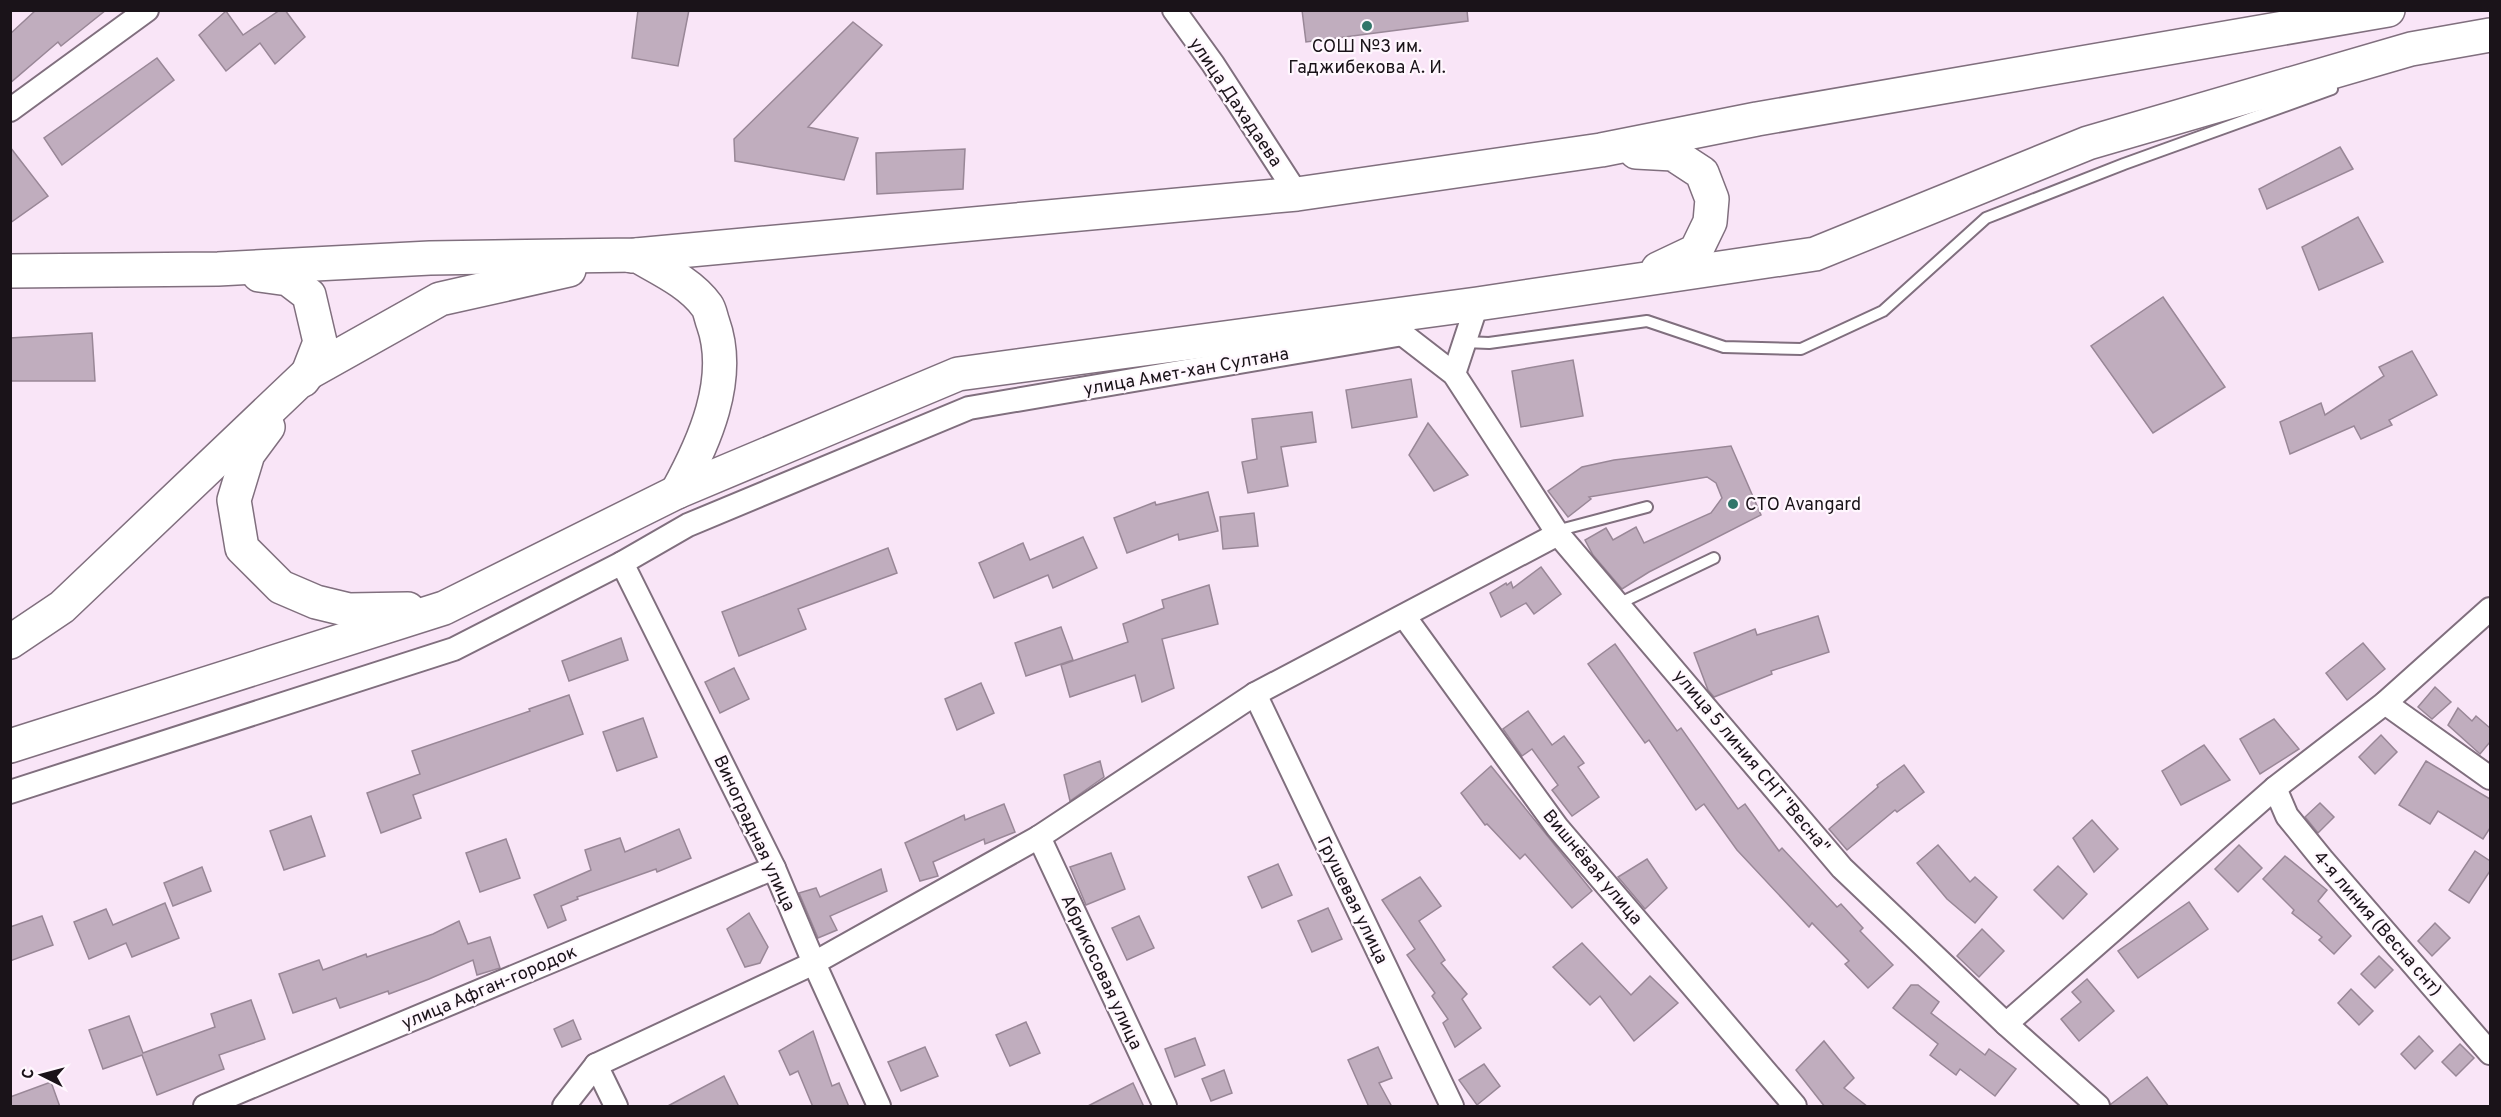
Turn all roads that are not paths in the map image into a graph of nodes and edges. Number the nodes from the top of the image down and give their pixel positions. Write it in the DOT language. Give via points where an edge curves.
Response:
graph roads {
  1 [pos="147,10"];
  2 [pos="1174,10"];
  3 [pos="2388,10"];
  4 [pos="2490,35"];
  5 [pos="2347,84"];
  6 [pos="10,110"];
  7 [pos="1601,150"];
  8 [pos="1297,194"];
  9 [pos="636,255"];
  10 [pos="219,269"];
  11 [pos="10,271"];
  12 [pos="1632,281"];
  13 [pos="1477,304"];
  14 [pos="1392,326"];
  15 [pos="1464,342"];
  16 [pos="308,373"];
  17 [pos="1454,374"];
  18 [pos="677,492"];
  19 [pos="1647,507"];
  20 [pos="1557,532"];
  21 [pos="1714,558"];
  22 [pos="622,563"];
  23 [pos="1618,604"];
  24 [pos="444,608"];
  25 [pos="2490,609"];
  26 [pos="1404,616"];
  27 [pos="10,642"];
  28 [pos="1255,694"];
  29 [pos="2385,703"];
  30 [pos="10,746"];
  31 [pos="2490,778"];
  32 [pos="2275,788"];
  33 [pos="10,792"];
  34 [pos="1039,837"];
  35 [pos="774,868"];
  36 [pos="814,963"];
  37 [pos="2006,1024"];
  38 [pos="2490,1053"];
  39 [pos="596,1065"];
  40 [pos="205,1107"];
  41 [pos="564,1107"];
  42 [pos="616,1107"];
  43 [pos="879,1107"];
  44 [pos="1166,1107"];
  45 [pos="1452,1107"];
  46 [pos="1795,1107"];
  47 [pos="2098,1107"];
  1 -- 6 [label="street"];
  2 -- 8 [label="street, улица Дахадаева"];
  3 -- 7 [label="main road" via="1768,117"];
  4 -- 12 [label="main road" via="2411,50 2088,143 1815,254"];
  5 -- 15 [label="lane" via="1986,218 1883,310 1801,349 1724,347 1647,321 1489,343"];
  7 -- 8 [label="main road"];
  7 -- 12 [label="main road" via="1673,154 1702,172 1712,199 1710,222 1696,251"];
  8 -- 9 [label="main road"];
  9 -- 10 [label="main road" via="430,258"];
  9 -- 16 [label="main road" via="440,299"];
  9 -- 18 [label="main road" via="687,287 707,306 719,339 718,390 707,428"];
  10 -- 11 [label="main road"];
  10 -- 16 [label="main road" via="288,279 309,295 320,342"];
  12 -- 13 [label="main road"];
  13 -- 14 [label="main road"];
  13 -- 15 [label="street"];
  14 -- 17 [label="street, улица 5 линия СНТ \"Весна\""];
  14 -- 18 [label="main road" via="958,374"];
  14 -- 22 [label="street, улица Амет-хан Султана" via="969,408 688,525"];
  15 -- 17 [label="street"];
  16 -- 24 [label="main road" via="248,454 234,500 242,548 281,587 316,602 349,610"];
  16 -- 27 [label="main road" via="62,607"];
  17 -- 20 [label="street, улица 5 линия СНТ \"Весна\""];
  18 -- 24 [label="main road"];
  19 -- 20 [label="lane"];
  20 -- 23 [label="street, улица 5 линия СНТ \"Весна\""];
  20 -- 26 [label="street"];
  21 -- 23 [label="lane"];
  22 -- 33 [label="street, улица Амет-хан Султана" via="454,649"];
  22 -- 35 [label="street, Виноградная улица"];
  23 -- 37 [label="street, улица 5 линия СНТ \"Весна\"" via="1842,868"];
  24 -- 30 [label="main road"];
  25 -- 29 [label="street"];
  26 -- 28 [label="street"];
  26 -- 46 [label="street, Вишнёвая улица" via="1557,827"];
  28 -- 34 [label="street"];
  28 -- 45 [label="street, Грушевая улица"];
  29 -- 31 [label="street"];
  29 -- 32 [label="street"];
  32 -- 37 [label="street"];
  32 -- 38 [label="street, 4-я линия (Весна снт)" via="2287,816"];
  34 -- 36 [label="street"];
  34 -- 44 [label="street, Абрикосовая улица"];
  35 -- 36 [label="street, Виноградная улица"];
  35 -- 40 [label="street, улица Афган-городок"];
  36 -- 39 [label="street"];
  36 -- 43 [label="street, Виноградная улица"];
  37 -- 47 [label="street, улица 5 линия СНТ \"Весна\""];
  39 -- 41 [label="street"];
  39 -- 42 [label="street"];
}
